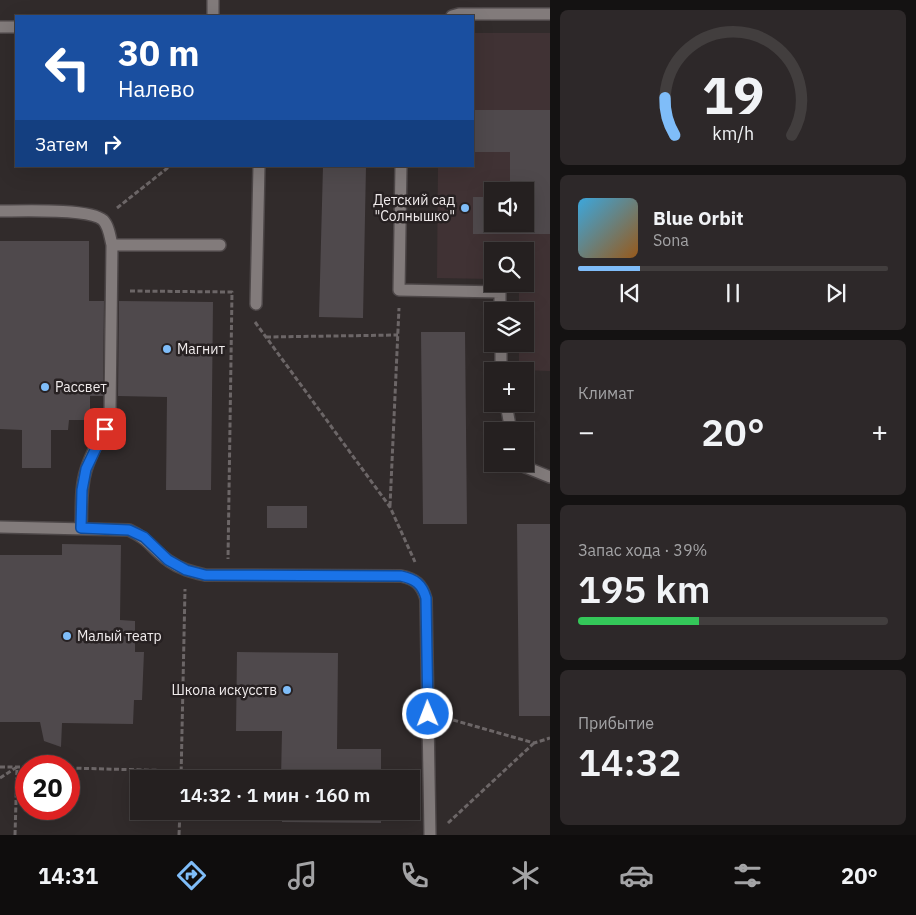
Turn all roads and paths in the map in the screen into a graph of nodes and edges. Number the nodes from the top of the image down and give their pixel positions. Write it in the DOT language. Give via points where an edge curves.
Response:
graph roads {
  1 [pos="213,0"];
  2 [pos="550,14"];
  3 [pos="213,15"];
  4 [pos="456,15"];
  5 [pos="0,27"];
  6 [pos="15,27"];
  7 [pos="169,167"];
  8 [pos="259,167"];
  9 [pos="401,167"];
  10 [pos="0,211"];
  11 [pos="102,219"];
  12 [pos="112,245"];
  13 [pos="220,245"];
  14 [pos="111,290"];
  15 [pos="399,290"];
  16 [pos="232,292"];
  17 [pos="238,300"];
  18 [pos="500,302"];
  19 [pos="256,304"];
  20 [pos="249,314"];
  21 [pos="398,335"];
  22 [pos="266,337"];
  23 [pos="534,471"];
  24 [pos="550,478"];
  25 [pos="390,507"];
  26 [pos="0,527"];
  27 [pos="81,528"];
  28 [pos="186,570"];
  29 [pos="227,574"];
  30 [pos="423,587"];
  31 [pos="428,714"];
  32 [pos="550,738"];
  33 [pos="534,743"];
  34 [pos="0,767"];
  35 [pos="15,767"];
  36 [pos="15,768"];
  37 [pos="80,768"];
  38 [pos="144,770"];
  39 [pos="181,770"];
  40 [pos="0,778"];
  41 [pos="15,820"];
  42 [pos="180,820"];
  43 [pos="442,828"];
  44 [pos="15,835"];
  45 [pos="179,835"];
  46 [pos="430,835"];
  1 -- 3 [label="lane"];
  2 -- 4 [label="lane"];
  5 -- 6 [label="lane"];
  7 -- 11 [label="path"];
  8 -- 19 [label="lane"];
  9 -- 15 [label="lane"];
  10 -- 11 [label="lane" via="85,213"];
  11 -- 12 [label="lane"];
  12 -- 13 [label="lane"];
  12 -- 14 [label="lane"];
  14 -- 16 [label="path"];
  14 -- 27 [label="lane" via="110,413 86,469"];
  15 -- 18 [label="lane" via="500,292"];
  15 -- 21 [label="path"];
  16 -- 17 [label="path"];
  16 -- 29 [label="path"];
  20 -- 22 [label="path"];
  21 -- 22 [label="path"];
  21 -- 25 [label="path"];
  22 -- 25 [label="path"];
  23 -- 24 [label="lane"];
  25 -- 30 [label="path" via="414,557"];
  26 -- 27 [label="lane"];
  27 -- 28 [label="lane" via="129,530 144,537 168,560"];
  28 -- 29 [label="lane" via="205,575"];
  28 -- 39 [label="path"];
  29 -- 30 [label="lane" via="401,576"];
  30 -- 31 [label="lane" via="426,598"];
  31 -- 33 [label="path"];
  31 -- 46 [label="lane"];
  32 -- 33 [label="path"];
  33 -- 43 [label="path"];
  34 -- 35 [label="path"];
  36 -- 40 [label="path"];
  37 -- 38 [label="path"];
  41 -- 44 [label="path"];
  42 -- 45 [label="path"];
}
